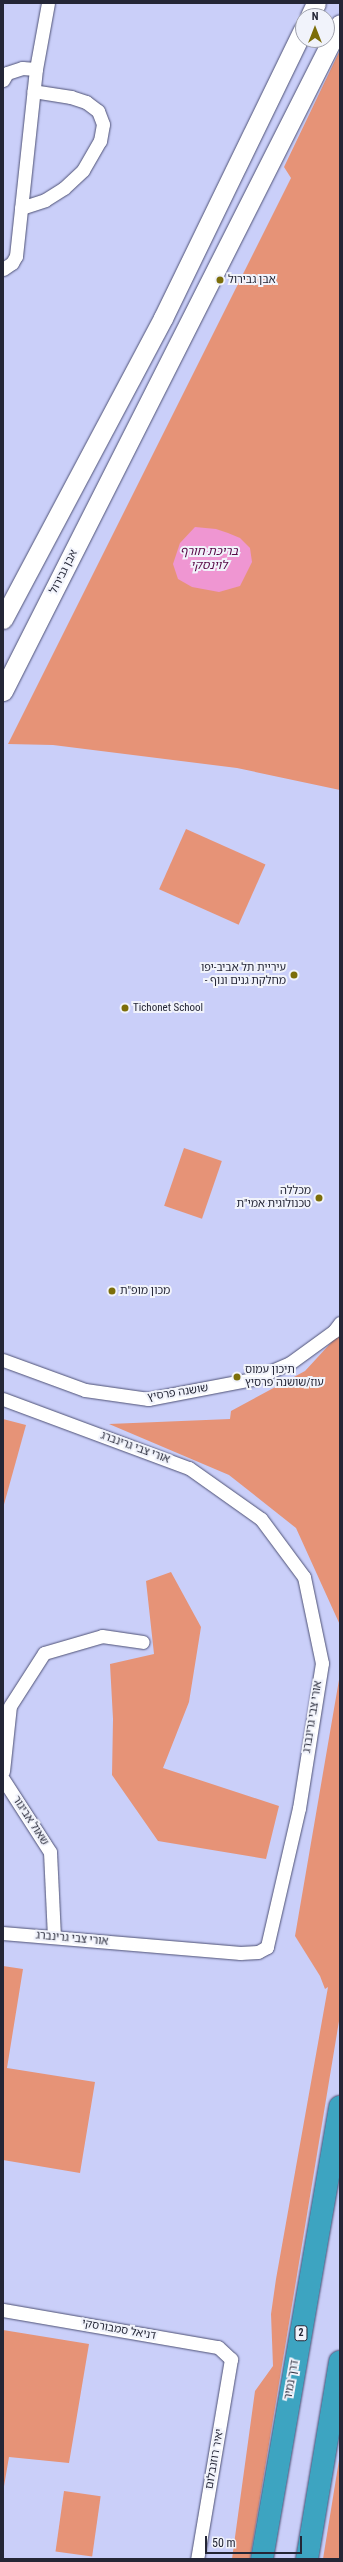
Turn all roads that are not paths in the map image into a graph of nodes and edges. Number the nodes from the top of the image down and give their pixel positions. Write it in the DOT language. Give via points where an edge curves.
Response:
graph roads {
  1 [pos="48,3"];
  2 [pos="340,24"];
  3 [pos="295,46"];
  4 [pos="36,69"];
  5 [pos="3,80"];
  6 [pos="33,91"];
  7 [pos="21,208"];
  8 [pos="3,269"];
  9 [pos="3,619"];
  10 [pos="3,691"];
  11 [pos="340,1323"];
  12 [pos="3,1360"];
  13 [pos="3,1399"];
  14 [pos="143,1642"];
  15 [pos="3,1771"];
  16 [pos="3,1779"];
  17 [pos="3,1933"];
  18 [pos="54,1937"];
  19 [pos="340,2107"];
  20 [pos="3,2310"];
  21 [pos="231,2359"];
  22 [pos="340,2362"];
  23 [pos="197,2559"];
  24 [pos="262,2559"];
  25 [pos="307,2559"];
  1 -- 4 [label="street"];
  2 -- 10 [label="street, אבן גבירול"];
  3 -- 9 [label="street" via="163,318"];
  4 -- 5 [label="street" via="7,73"];
  4 -- 6 [label="street"];
  6 -- 7 [label="street"];
  6 -- 7 [label="street" via="86,102 98,112 103,124 100,141 83,170 64,188 45,200"];
  7 -- 8 [label="street" via="16,256 12,263"];
  11 -- 12 [label="street, שושנה פרסיץ" via="334,1331 290,1363 253,1379 148,1399 85,1390"];
  13 -- 18 [label="street, אורי צבי גרינברג" via="189,1468 261,1519 304,1577 322,1663 299,1808 267,1947 258,1952 240,1953"];
  14 -- 15 [label="street" via="102,1636 44,1653 10,1706"];
  16 -- 18 [label="street, שאול אביגור" via="50,1852"];
  17 -- 18 [label="street, אורי צבי גרינברג"];
  19 -- 24 [label="highway, דרך נמיר / 2"];
  20 -- 21 [label="street, דניאל סמבורסקי" via="218,2347"];
  21 -- 23 [label="street, יאיר רוזנבלום"];
  22 -- 25 [label="highway"];
}
